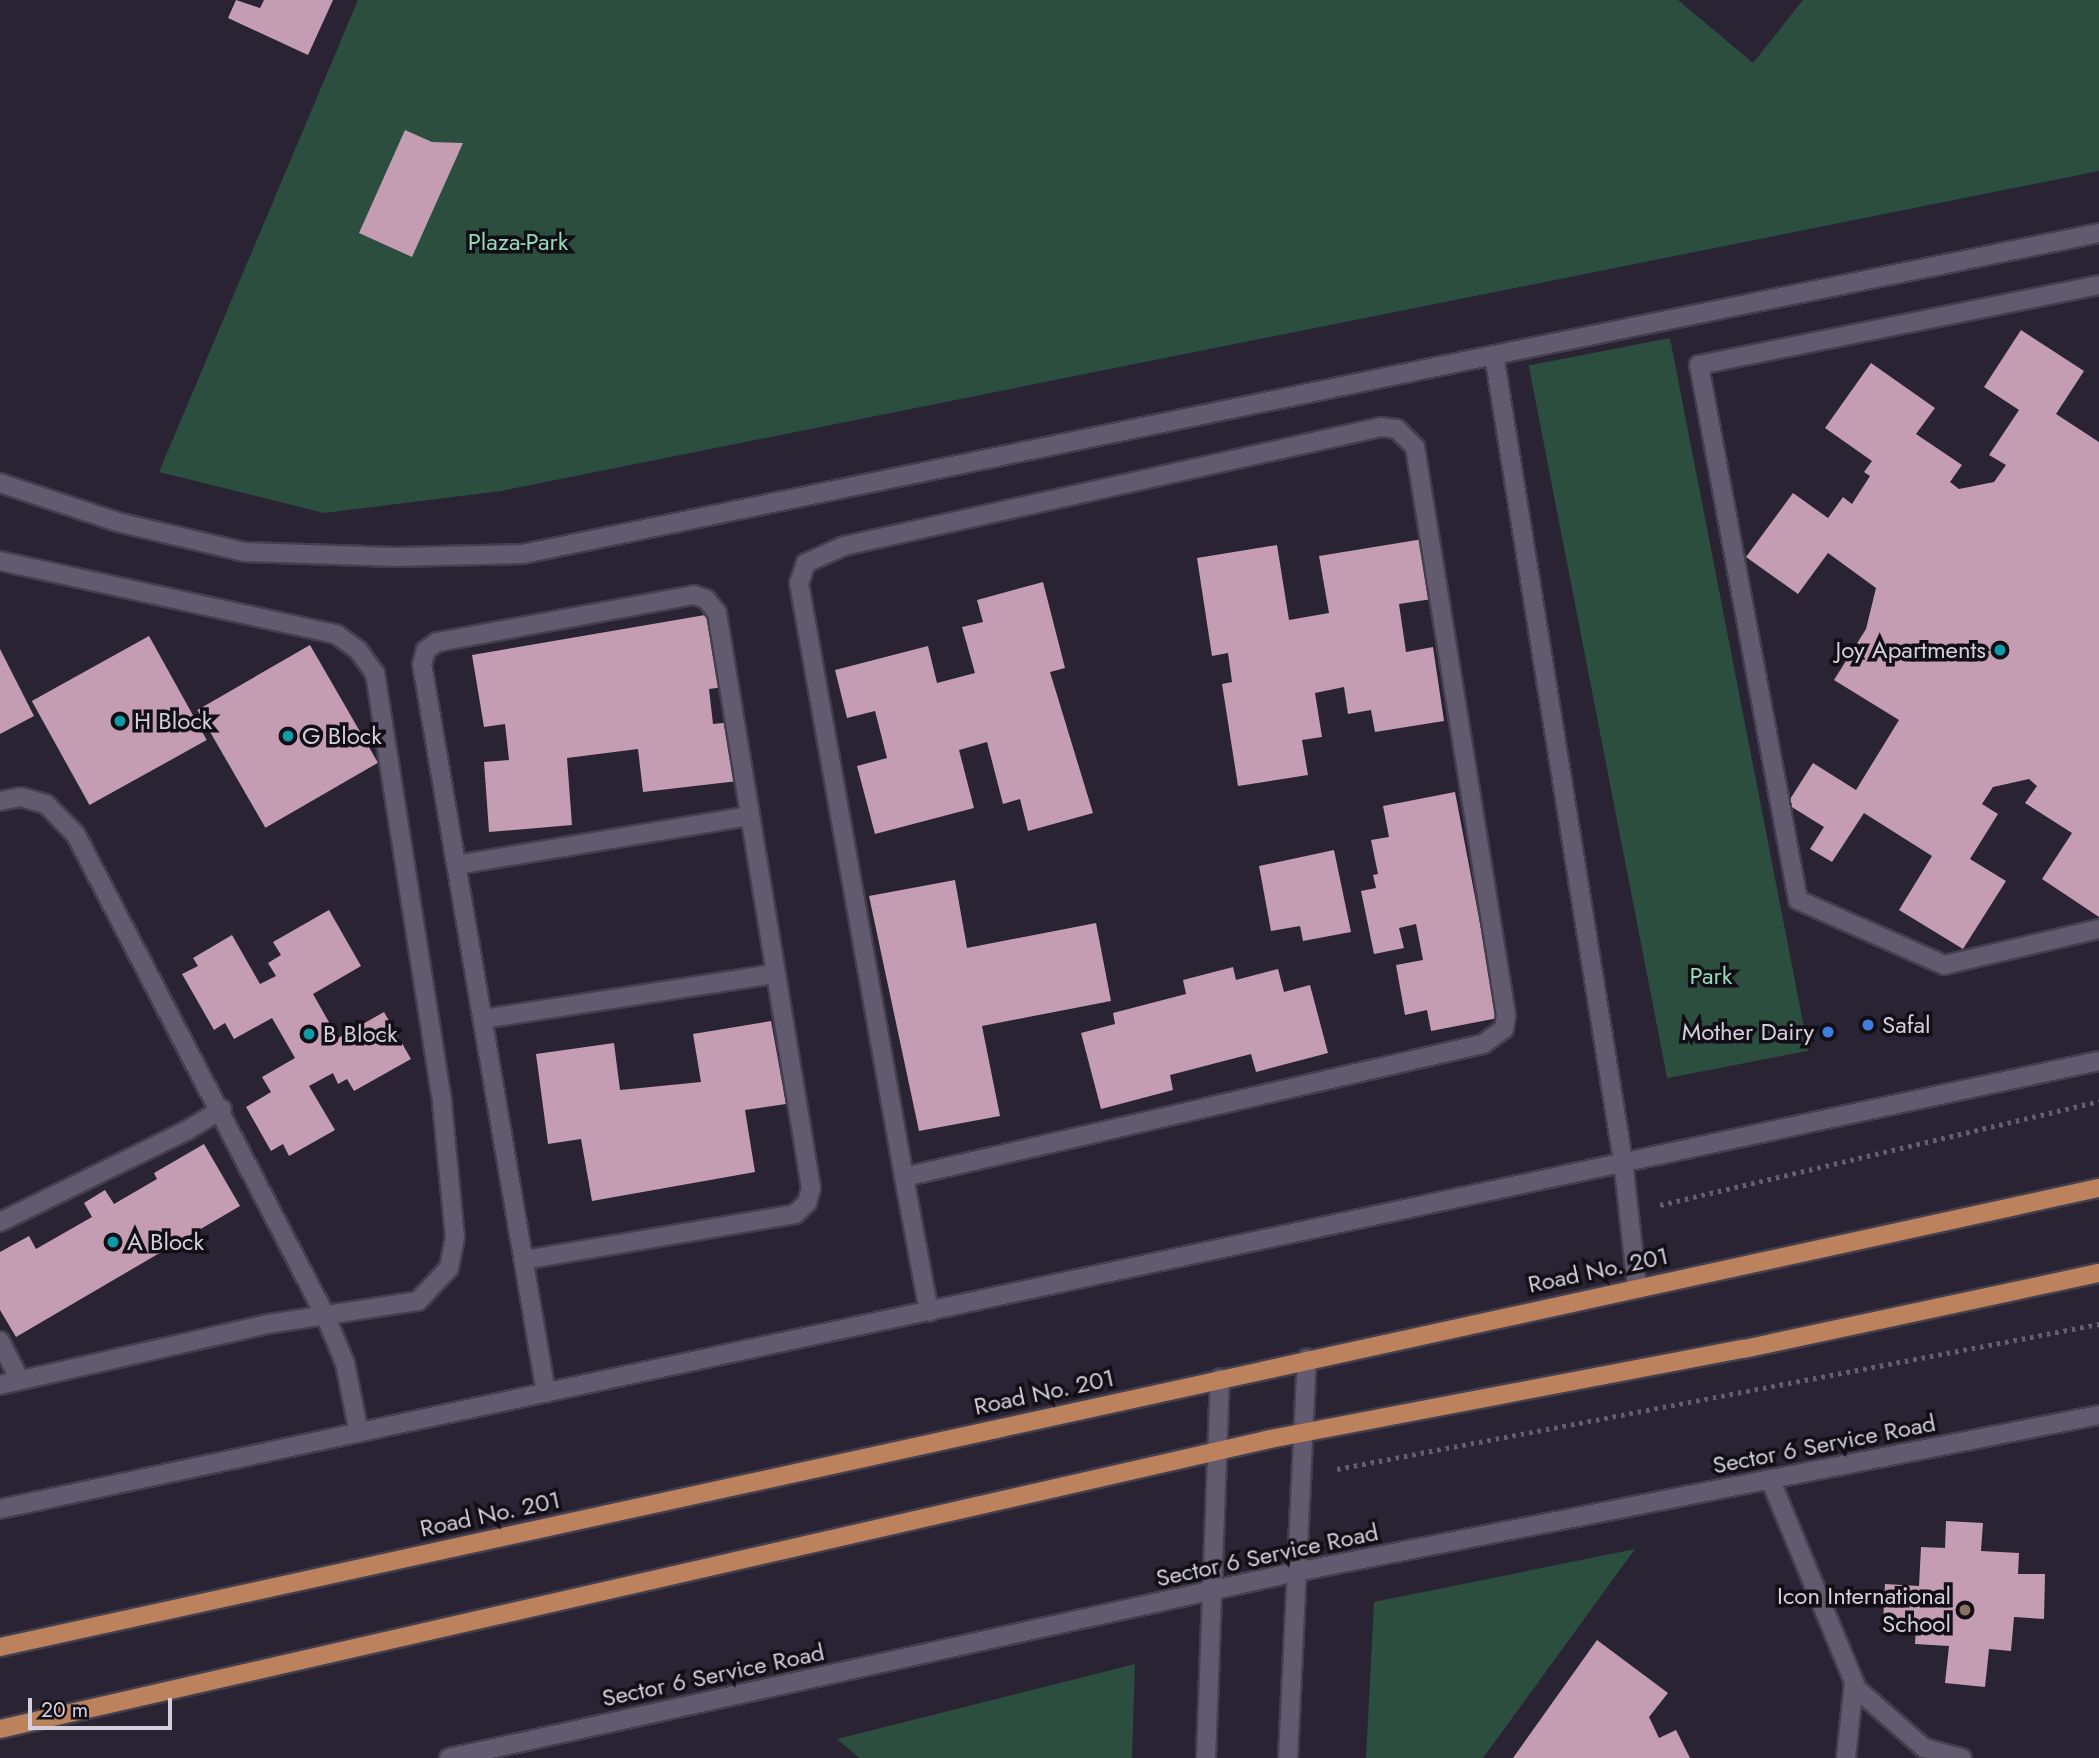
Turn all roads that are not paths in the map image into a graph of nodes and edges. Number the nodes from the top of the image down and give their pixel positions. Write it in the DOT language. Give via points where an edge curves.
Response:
graph roads {
  1 [pos="2099,233"];
  2 [pos="2099,285"];
  3 [pos="1494,355"];
  4 [pos="0,483"];
  5 [pos="0,561"];
  6 [pos="0,801"];
  7 [pos="750,816"];
  8 [pos="457,865"];
  9 [pos="2099,929"];
  10 [pos="775,974"];
  11 [pos="483,1019"];
  12 [pos="2099,1061"];
  13 [pos="222,1109"];
  14 [pos="1623,1161"];
  15 [pos="904,1177"];
  16 [pos="2099,1188"];
  17 [pos="0,1222"];
  18 [pos="524,1260"];
  19 [pos="2099,1273"];
  20 [pos="1637,1287"];
  21 [pos="929,1312"];
  22 [pos="325,1315"];
  23 [pos="0,1341"];
  24 [pos="1307,1358"];
  25 [pos="1220,1378"];
  26 [pos="20,1380"];
  27 [pos="0,1385"];
  28 [pos="546,1393"];
  29 [pos="2099,1415"];
  30 [pos="359,1433"];
  31 [pos="1304,1433"];
  32 [pos="1219,1451"];
  33 [pos="1770,1479"];
  34 [pos="0,1509"];
  35 [pos="1296,1572"];
  36 [pos="1215,1591"];
  37 [pos="0,1647"];
  38 [pos="1854,1682"];
  39 [pos="0,1729"];
  40 [pos="449,1758"];
  41 [pos="1206,1758"];
  42 [pos="1288,1758"];
  43 [pos="1846,1758"];
  44 [pos="1962,1758"];
  1 -- 3 [label="street"];
  2 -- 9 [label="street" via="1699,365 1798,900 1944,965"];
  3 -- 4 [label="street" via="523,554 397,557 244,552 117,522"];
  3 -- 14 [label="street"];
  5 -- 22 [label="street" via="336,635 358,650 375,673 442,1103 455,1237 449,1268 418,1301"];
  6 -- 13 [label="street" via="21,797 46,804 76,835"];
  7 -- 8 [label="street"];
  7 -- 8 [label="street" via="717,613 706,599 694,595 437,642 426,650 422,664"];
  7 -- 10 [label="street"];
  8 -- 11 [label="street"];
  10 -- 11 [label="street"];
  10 -- 18 [label="street" via="811,1188 807,1203 795,1214"];
  11 -- 18 [label="street"];
  12 -- 14 [label="street"];
  13 -- 17 [label="street"];
  13 -- 22 [label="street"];
  14 -- 20 [label="street"];
  14 -- 21 [label="street"];
  15 -- 15 [label="street" via="799,583 806,563 844,546 1381,427 1397,429 1415,447 1506,1015 1504,1029 1483,1044"];
  15 -- 21 [label="street"];
  16 -- 20 [label="main road, Road No. 201"];
  18 -- 28 [label="street"];
  19 -- 31 [label="main road" via="1744,1349"];
  20 -- 24 [label="main road, Road No. 201"];
  21 -- 28 [label="street"];
  22 -- 26 [label="street"];
  22 -- 30 [label="street" via="345,1363"];
  23 -- 26 [label="street"];
  24 -- 25 [label="main road, Road No. 201"];
  24 -- 31 [label="street"];
  25 -- 32 [label="street"];
  25 -- 37 [label="main road, Road No. 201"];
  26 -- 27 [label="street"];
  28 -- 30 [label="street"];
  29 -- 33 [label="street, Sector 6 Service Road"];
  30 -- 34 [label="street"];
  31 -- 32 [label="main road"];
  31 -- 35 [label="street"];
  32 -- 36 [label="street"];
  32 -- 39 [label="main road"];
  33 -- 35 [label="street, Sector 6 Service Road"];
  33 -- 38 [label="street"];
  35 -- 36 [label="street, Sector 6 Service Road"];
  35 -- 42 [label="street"];
  36 -- 40 [label="street, Sector 6 Service Road"];
  36 -- 41 [label="street"];
  38 -- 43 [label="street"];
  38 -- 44 [label="street" via="1899,1730 1924,1748"];
}
